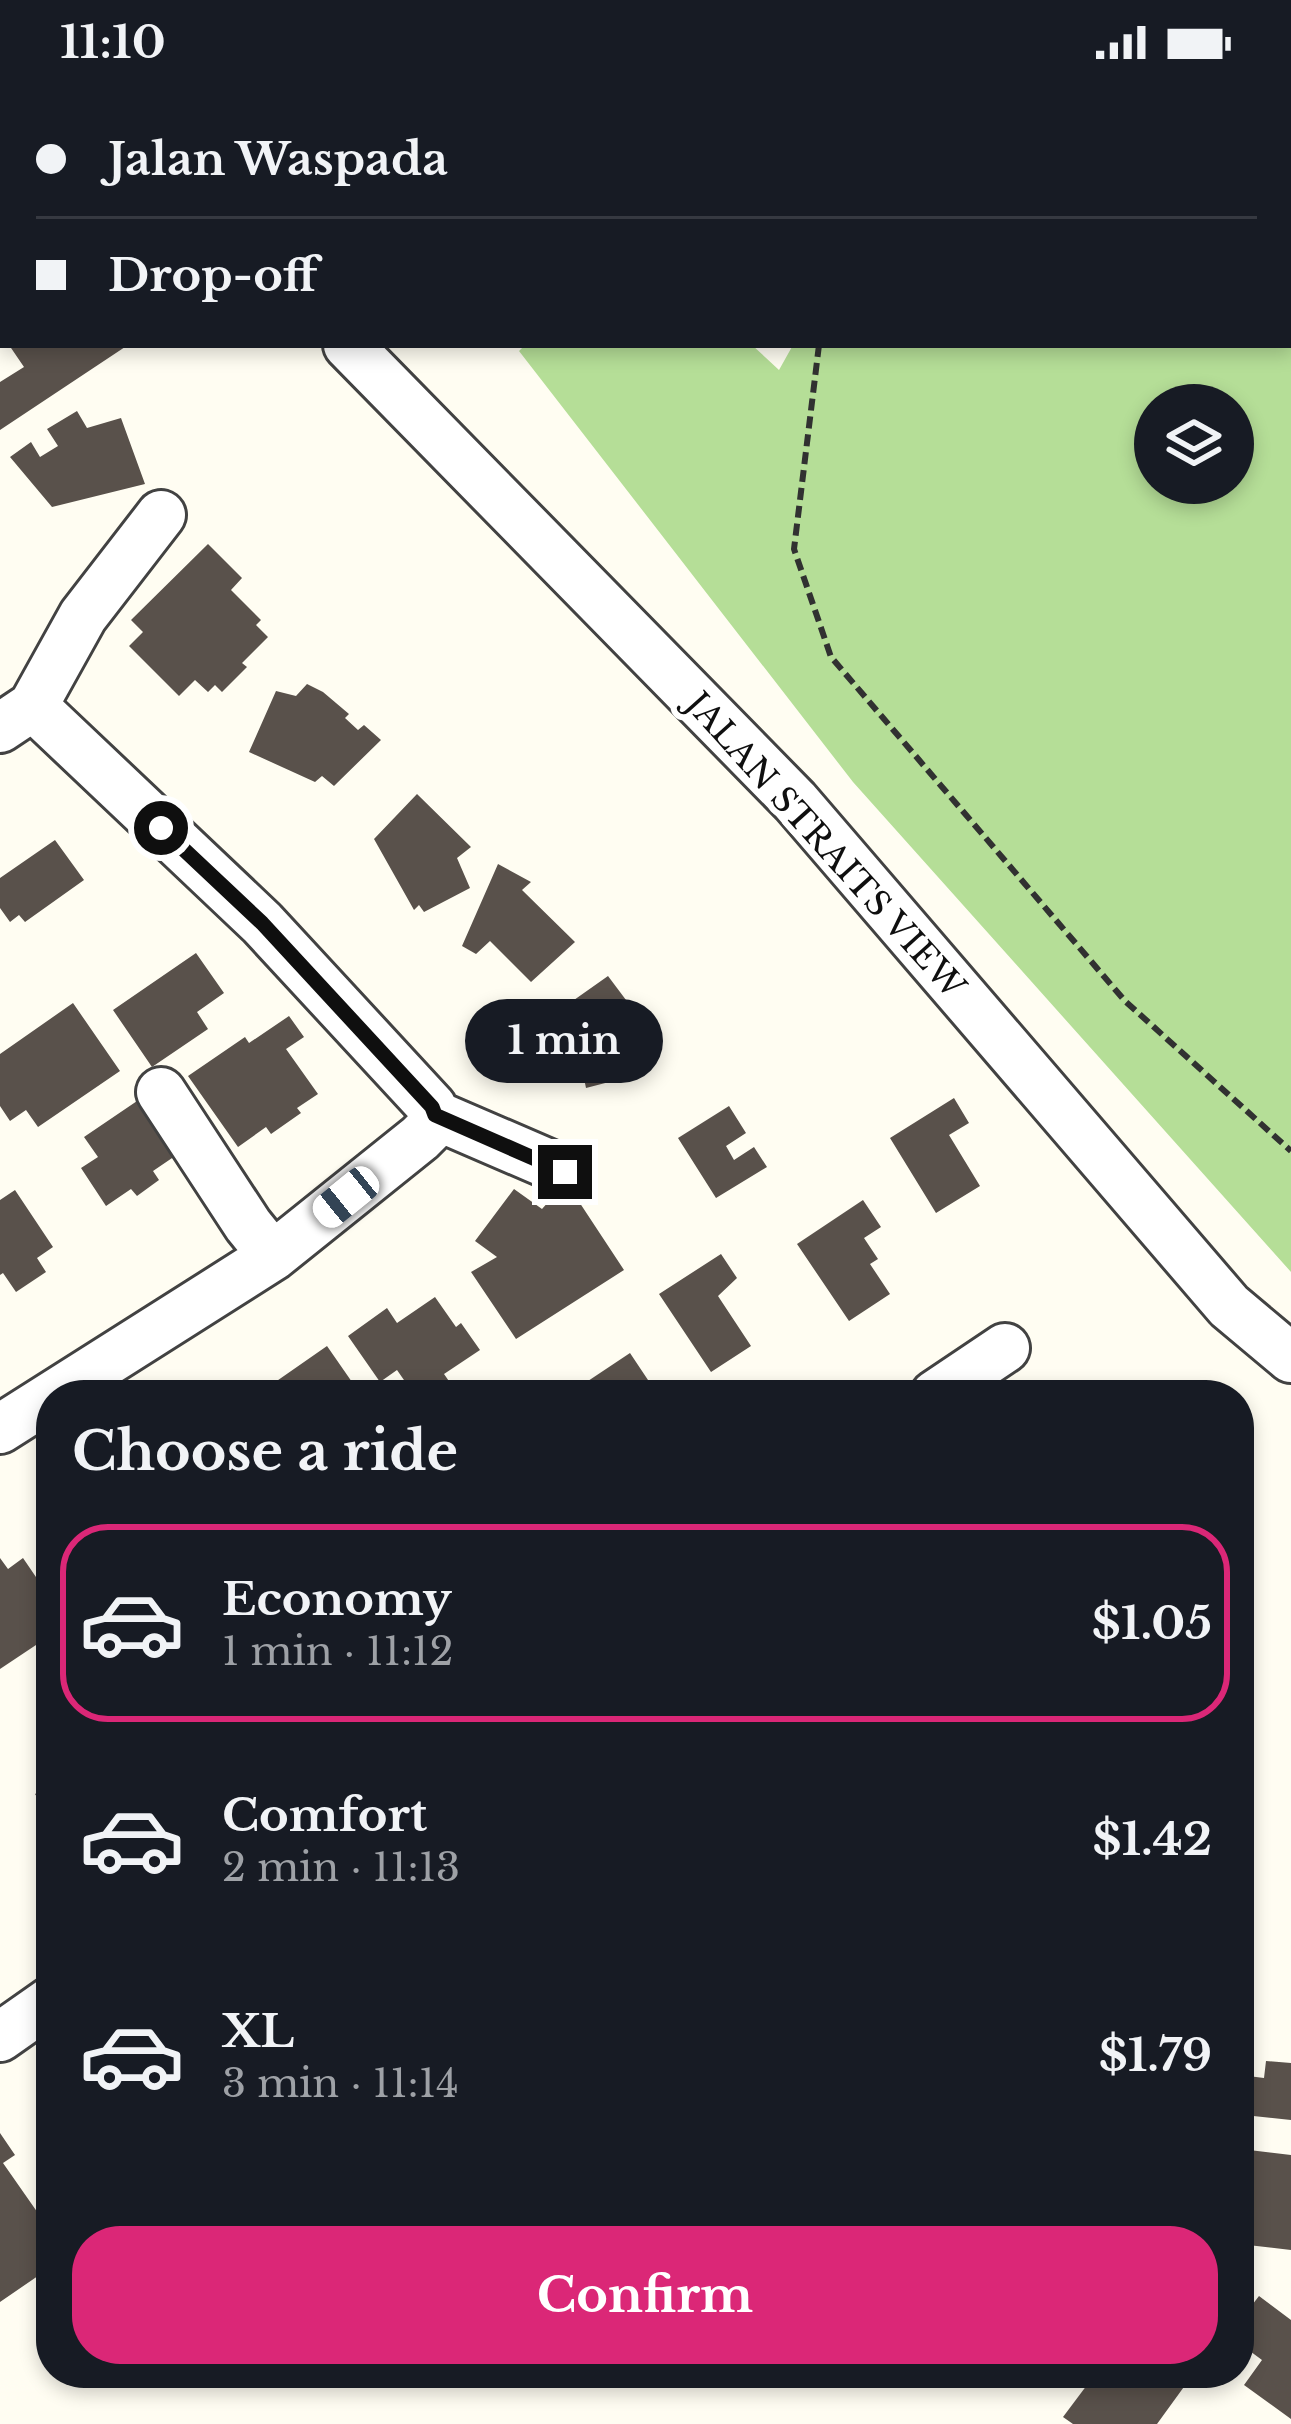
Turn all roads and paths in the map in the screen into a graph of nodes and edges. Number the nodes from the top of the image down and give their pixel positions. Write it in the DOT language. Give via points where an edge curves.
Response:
graph roads {
  1 [pos="350,348"];
  2 [pos="819,348"];
  3 [pos="161,514"];
  4 [pos="16,717"];
  5 [pos="160,1092"];
  6 [pos="435,1115"];
  7 [pos="1291,1151"];
  8 [pos="565,1172"];
  9 [pos="273,1256"];
  10 [pos="1005,1348"];
  11 [pos="1291,1358"];
  12 [pos="77,1380"];
  13 [pos="957,1380"];
  14 [pos="36,1406"];
  15 [pos="0,1429"];
  16 [pos="36,2012"];
  17 [pos="0,2037"];
  1 -- 11 [label="street, JALAN STRAITS VIEW" via="795,801 1229,1306"];
  2 -- 7 [label="path" via="794,549 831,657 1125,1001"];
  3 -- 4 [label="street"];
  4 -- 6 [label="street" via="262,923"];
  5 -- 9 [label="street"];
  6 -- 8 [label="street"];
  6 -- 9 [label="street" via="420,1138"];
  9 -- 12 [label="street"];
  10 -- 13 [label="street"];
  14 -- 15 [label="street"];
  16 -- 17 [label="street"];
}
